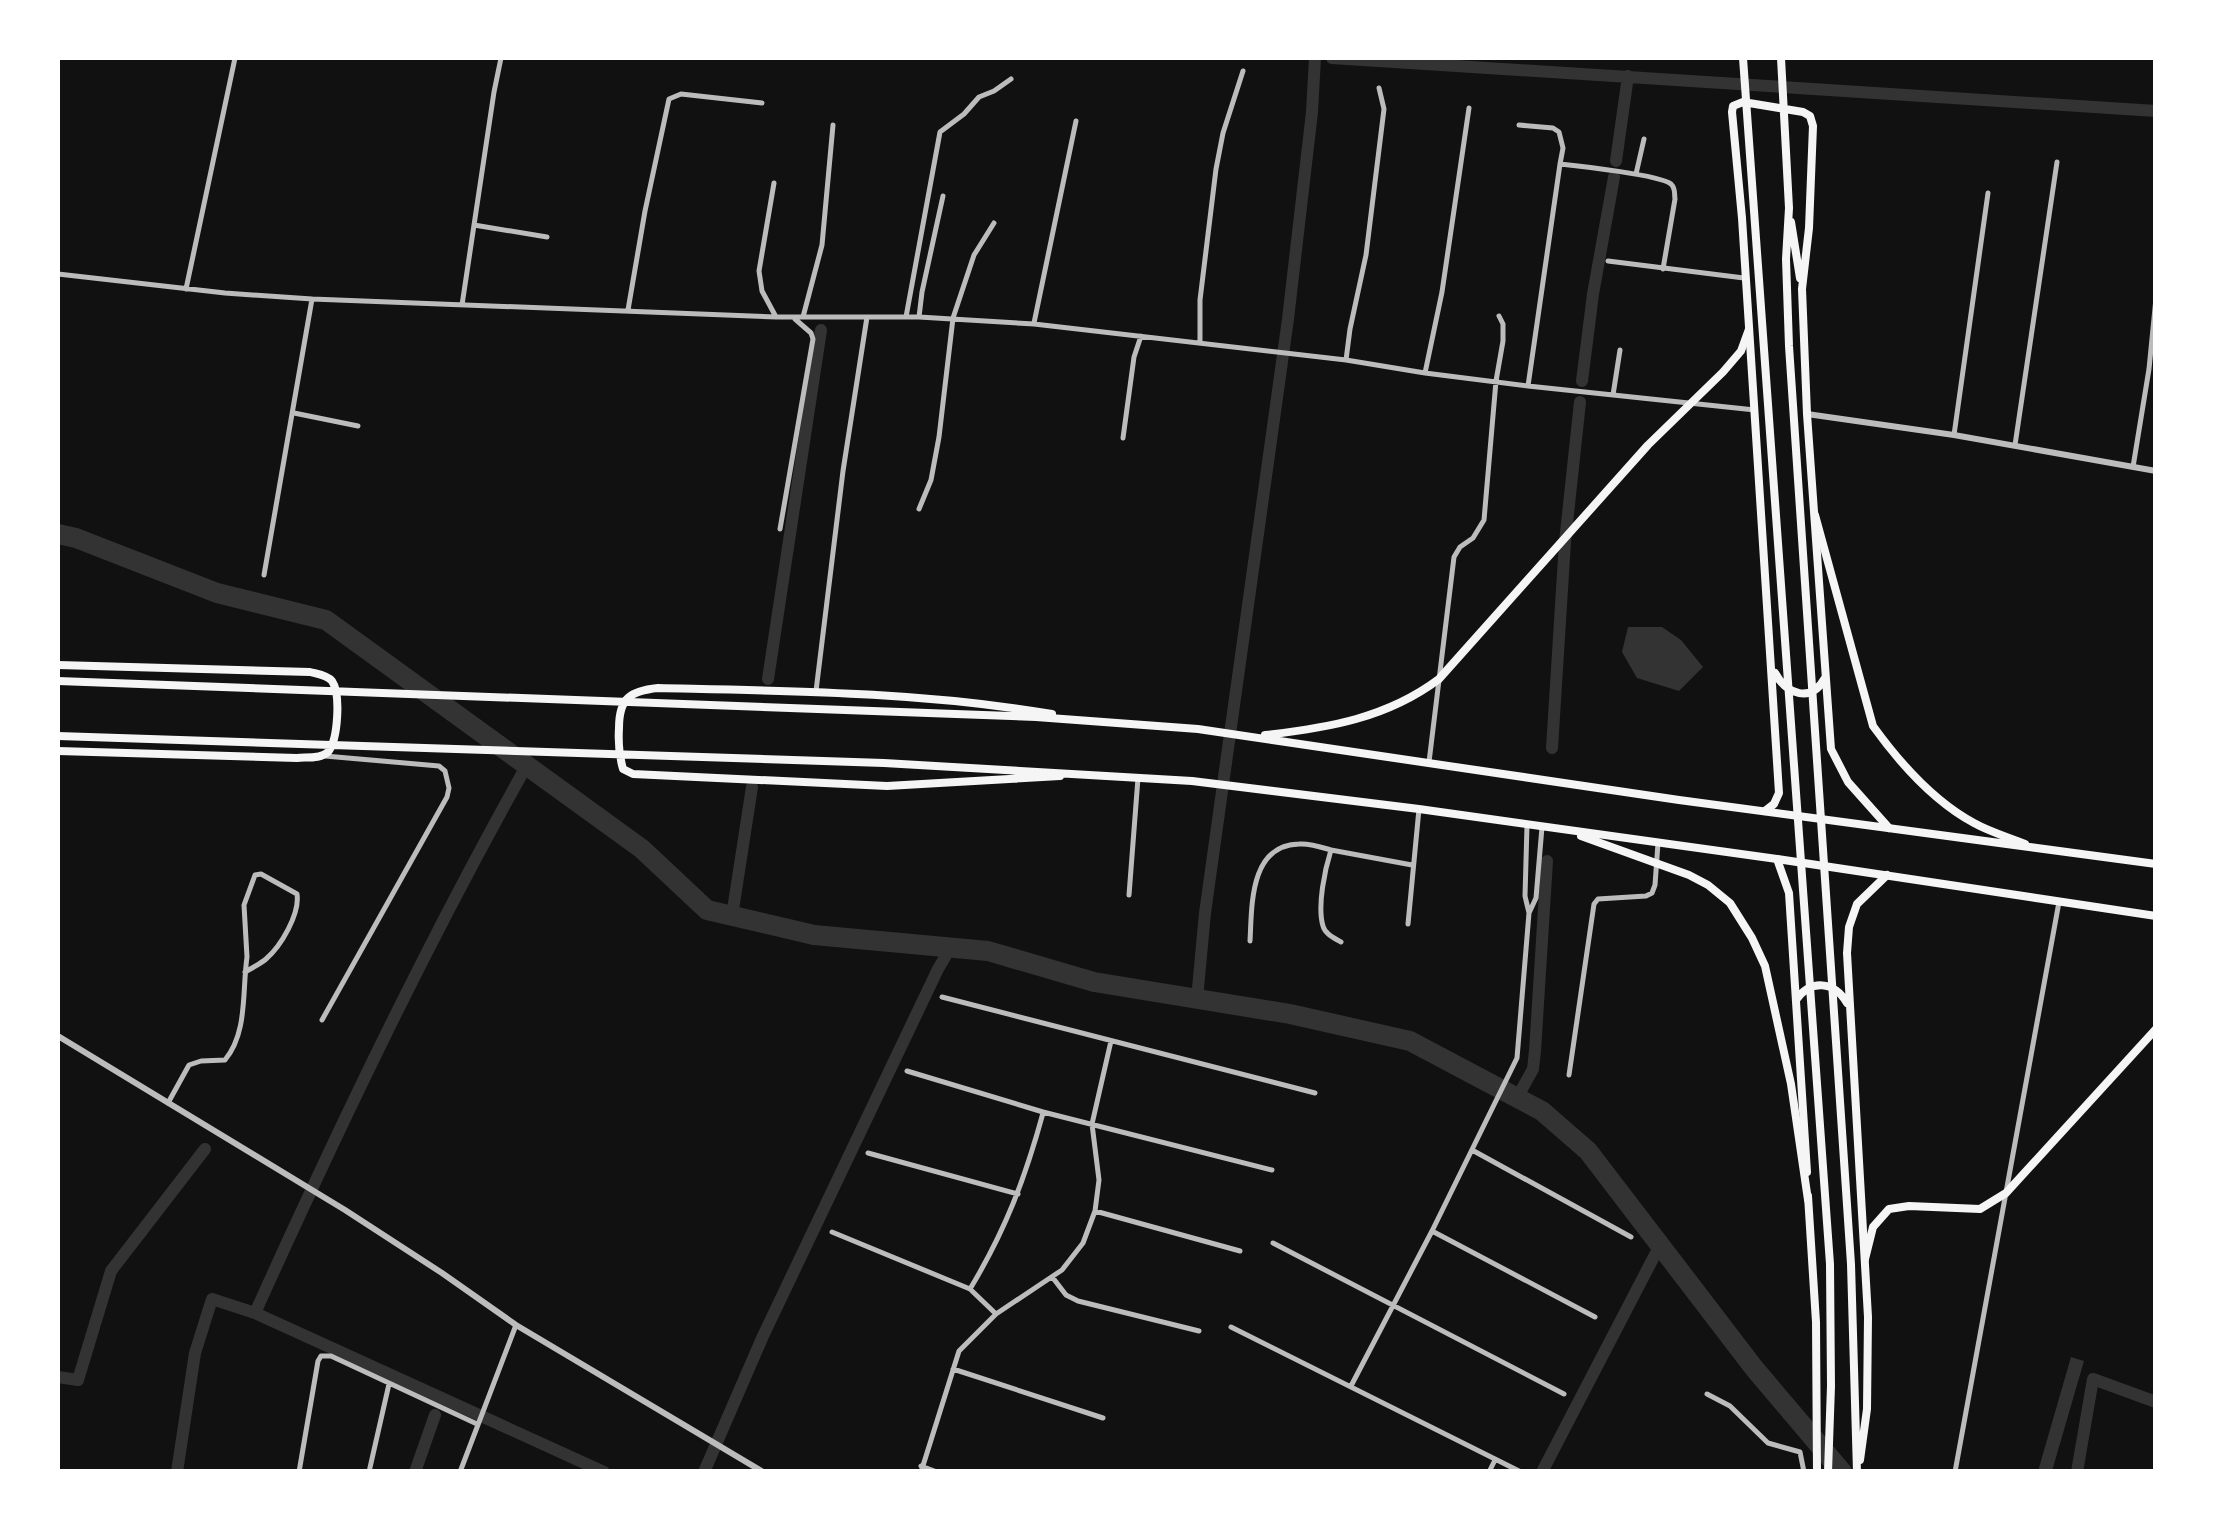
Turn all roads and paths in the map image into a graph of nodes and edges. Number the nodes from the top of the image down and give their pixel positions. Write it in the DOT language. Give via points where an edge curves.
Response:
graph roads {
  1 [pos="235,58"];
  2 [pos="501,58"];
  3 [pos="1744,58"];
  4 [pos="1780,58"];
  5 [pos="1243,71"];
  6 [pos="1011,79"];
  7 [pos="1379,88"];
  8 [pos="762,103"];
  9 [pos="1469,108"];
  10 [pos="1076,121"];
  11 [pos="832,125"];
  12 [pos="1519,125"];
  13 [pos="1644,139"];
  14 [pos="2057,162"];
  15 [pos="1560,164"];
  16 [pos="1636,174"];
  17 [pos="774,183"];
  18 [pos="1988,193"];
  19 [pos="943,196"];
  20 [pos="1789,208"];
  21 [pos="994,223"];
  22 [pos="474,225"];
  23 [pos="548,237"];
  24 [pos="1757,246"];
  25 [pos="1608,261"];
  26 [pos="1663,269"];
  27 [pos="58,274"];
  28 [pos="1746,278"];
  29 [pos="186,288"];
  30 [pos="1802,290"];
  31 [pos="2156,298"];
  32 [pos="312,299"];
  33 [pos="1747,299"];
  34 [pos="462,305"];
  35 [pos="628,310"];
  36 [pos="1499,316"];
  37 [pos="776,317"];
  38 [pos="792,317"];
  39 [pos="803,317"];
  40 [pos="867,317"];
  41 [pos="920,317"];
  42 [pos="906,318"];
  43 [pos="954,318"];
  44 [pos="1034,324"];
  45 [pos="1749,329"];
  46 [pos="1142,336"];
  47 [pos="1200,342"];
  48 [pos="1620,350"];
  49 [pos="1346,360"];
  50 [pos="1425,373"];
  51 [pos="1496,381"];
  52 [pos="1528,386"];
  53 [pos="1613,395"];
  54 [pos="1690,403"];
  55 [pos="1755,410"];
  56 [pos="294,413"];
  57 [pos="1808,414"];
  58 [pos="358,426"];
  59 [pos="1954,435"];
  60 [pos="1122,438"];
  61 [pos="2015,445"];
  62 [pos="2133,467"];
  63 [pos="2156,471"];
  64 [pos="918,510"];
  65 [pos="1814,515"];
  66 [pos="780,529"];
  67 [pos="264,574"];
  68 [pos="58,665"];
  69 [pos="1773,668"];
  70 [pos="1827,674"];
  71 [pos="1438,679"];
  72 [pos="58,681"];
  73 [pos="816,693"];
  74 [pos="1088,720"];
  75 [pos="58,736"];
  76 [pos="1250,736"];
  77 [pos="58,752"];
  78 [pos="322,756"];
  79 [pos="1428,762"];
  80 [pos="1094,774"];
  81 [pos="1138,777"];
  82 [pos="1418,808"];
  83 [pos="1765,811"];
  84 [pos="1527,826"];
  85 [pos="1542,827"];
  86 [pos="1889,829"];
  87 [pos="1563,830"];
  88 [pos="1658,843"];
  89 [pos="2037,848"];
  90 [pos="1331,850"];
  91 [pos="1777,859"];
  92 [pos="1657,864"];
  93 [pos="2156,864"];
  94 [pos="1412,866"];
  95 [pos="1887,874"];
  96 [pos="1130,895"];
  97 [pos="2059,902"];
  98 [pos="1528,914"];
  99 [pos="2156,916"];
  100 [pos="1408,924"];
  101 [pos="1250,942"];
  102 [pos="1340,942"];
  103 [pos="245,972"];
  104 [pos="942,997"];
  105 [pos="1796,1000"];
  106 [pos="1850,1007"];
  107 [pos="322,1020"];
  108 [pos="2156,1029"];
  109 [pos="58,1036"];
  110 [pos="1112,1041"];
  111 [pos="907,1071"];
  112 [pos="1569,1075"];
  113 [pos="1315,1093"];
  114 [pos="168,1103"];
  115 [pos="1043,1112"];
  116 [pos="1092,1124"];
  117 [pos="1472,1150"];
  118 [pos="868,1153"];
  119 [pos="1272,1170"];
  120 [pos="2006,1193"];
  121 [pos="1018,1194"];
  122 [pos="1808,1200"];
  123 [pos="1095,1212"];
  124 [pos="1432,1231"];
  125 [pos="832,1232"];
  126 [pos="1631,1236"];
  127 [pos="1273,1243"];
  128 [pos="1240,1251"];
  129 [pos="1865,1258"];
  130 [pos="1053,1278"];
  131 [pos="970,1289"];
  132 [pos="1392,1306"];
  133 [pos="996,1314"];
  134 [pos="1595,1316"];
  135 [pos="516,1325"];
  136 [pos="1231,1327"];
  137 [pos="1199,1332"];
  138 [pos="952,1369"];
  139 [pos="388,1384"];
  140 [pos="1350,1386"];
  141 [pos="1564,1394"];
  142 [pos="1707,1394"];
  143 [pos="1102,1418"];
  144 [pos="478,1421"];
  145 [pos="1495,1460"];
  146 [pos="921,1469"];
  147 [pos="299,1472"];
  148 [pos="369,1472"];
  149 [pos="460,1472"];
  150 [pos="764,1472"];
  151 [pos="937,1472"];
  152 [pos="1489,1472"];
  153 [pos="1521,1472"];
  154 [pos="1804,1472"];
  155 [pos="1816,1472"];
  156 [pos="1828,1472"];
  157 [pos="1857,1472"];
  158 [pos="1954,1472"];
  1 -- 29 [label="street"];
  2 -- 22 [label="street"];
  3 -- 24 [label="main road"];
  4 -- 20 [label="main road"];
  5 -- 47 [label="street" via="1216,169"];
  6 -- 42 [label="street" via="978,96 940,132"];
  7 -- 49 [label="street" via="1382,126"];
  8 -- 35 [label="street" via="681,94 670,99"];
  9 -- 50 [label="street"];
  10 -- 44 [label="street"];
  11 -- 39 [label="street" via="822,245"];
  12 -- 15 [label="street" via="1559,132"];
  13 -- 16 [label="street"];
  14 -- 61 [label="street"];
  15 -- 16 [label="street"];
  15 -- 52 [label="street"];
  16 -- 26 [label="street" via="1674,189"];
  17 -- 37 [label="street" via="759,271"];
  18 -- 59 [label="street"];
  19 -- 41 [label="street"];
  20 -- 30 [label="main road"];
  20 -- 157 [label="main road" via="1788,346 1852,1264"];
  21 -- 43 [label="street" via="974,254"];
  22 -- 23 [label="street"];
  22 -- 34 [label="street"];
  24 -- 33 [label="main road"];
  24 -- 156 [label="main road" via="1830,1264"];
  25 -- 26 [label="street"];
  26 -- 28 [label="street"];
  27 -- 29 [label="street"];
  28 -- 30 [label="main road" via="1732,112 1743,102 1810,116 1810,228"];
  28 -- 33 [label="main road"];
  29 -- 32 [label="street"];
  30 -- 57 [label="main road"];
  31 -- 62 [label="street"];
  32 -- 34 [label="street"];
  32 -- 56 [label="street"];
  33 -- 45 [label="main road"];
  34 -- 35 [label="street"];
  35 -- 37 [label="street"];
  36 -- 51 [label="street" via="1504,342"];
  37 -- 38 [label="street"];
  38 -- 39 [label="street"];
  38 -- 66 [label="street" via="812,339"];
  39 -- 40 [label="street"];
  40 -- 42 [label="street"];
  40 -- 73 [label="street"];
  41 -- 42 [label="street"];
  41 -- 43 [label="street"];
  43 -- 44 [label="street"];
  43 -- 64 [label="street" via="939,437"];
  44 -- 46 [label="street"];
  45 -- 54 [label="main road" via="1741,351"];
  45 -- 55 [label="main road"];
  46 -- 47 [label="street"];
  46 -- 60 [label="street"];
  47 -- 49 [label="street"];
  48 -- 53 [label="street"];
  49 -- 50 [label="street"];
  50 -- 51 [label="street"];
  51 -- 52 [label="street"];
  51 -- 71 [label="street" via="1484,520 1454,557"];
  52 -- 53 [label="street"];
  53 -- 54 [label="street"];
  54 -- 55 [label="street"];
  54 -- 71 [label="main road"];
  55 -- 69 [label="main road"];
  56 -- 58 [label="street"];
  56 -- 67 [label="street"];
  57 -- 59 [label="street"];
  57 -- 65 [label="main road"];
  59 -- 61 [label="street"];
  61 -- 62 [label="street"];
  62 -- 63 [label="street"];
  65 -- 70 [label="main road"];
  65 -- 89 [label="main road" via="1872,726 1948,806"];
  68 -- 78 [label="main road" via="321,674 334,686 337,712 336,733"];
  69 -- 70 [label="main road" via="1790,692 1806,694"];
  69 -- 83 [label="main road" via="1779,793"];
  70 -- 86 [label="main road" via="1831,749 1848,782"];
  71 -- 76 [label="main road" via="1375,715"];
  71 -- 79 [label="street"];
  72 -- 74 [label="main road"];
  73 -- 74 [label="main road" via="955,700"];
  73 -- 80 [label="main road" via="641,690 619,712 623,769 887,786"];
  74 -- 76 [label="main road"];
  75 -- 80 [label="main road"];
  76 -- 79 [label="main road"];
  77 -- 78 [label="main road"];
  78 -- 107 [label="street" via="439,766 449,788"];
  79 -- 83 [label="main road"];
  80 -- 81 [label="main road"];
  81 -- 82 [label="main road"];
  81 -- 96 [label="street"];
  82 -- 84 [label="main road"];
  82 -- 94 [label="street"];
  83 -- 86 [label="main road"];
  84 -- 85 [label="main road"];
  84 -- 98 [label="street"];
  85 -- 87 [label="main road"];
  85 -- 98 [label="street" via="1536,898"];
  86 -- 89 [label="main road"];
  87 -- 88 [label="main road"];
  87 -- 92 [label="main road"];
  88 -- 91 [label="main road"];
  88 -- 92 [label="street"];
  89 -- 93 [label="main road"];
  90 -- 94 [label="street"];
  90 -- 101 [label="street" via="1286,846 1263,864 1254,884"];
  90 -- 102 [label="street" via="1322,924"];
  91 -- 95 [label="main road"];
  91 -- 105 [label="main road" via="1789,893"];
  92 -- 112 [label="street" via="1652,893 1595,900"];
  92 -- 122 [label="main road" via="1708,884 1730,902 1765,966"];
  94 -- 100 [label="street"];
  95 -- 97 [label="main road"];
  95 -- 106 [label="main road" via="1857,904 1849,927"];
  97 -- 99 [label="main road"];
  97 -- 120 [label="street"];
  98 -- 117 [label="street" via="1517,1058"];
  103 -- 103 [label="street" via="244,906 261,874 296,894 298,907 276,948"];
  103 -- 114 [label="street" via="242,1020 228,1057 189,1065"];
  104 -- 110 [label="street"];
  105 -- 106 [label="main road" via="1803,990 1830,986"];
  105 -- 122 [label="main road"];
  106 -- 129 [label="main road"];
  108 -- 120 [label="main road"];
  109 -- 114 [label="street"];
  110 -- 113 [label="street"];
  110 -- 116 [label="street"];
  111 -- 115 [label="street"];
  114 -- 135 [label="street"];
  115 -- 116 [label="street"];
  115 -- 121 [label="street"];
  116 -- 119 [label="street"];
  116 -- 123 [label="street" via="1099,1180"];
  117 -- 124 [label="street"];
  117 -- 126 [label="street"];
  118 -- 121 [label="street"];
  120 -- 129 [label="main road" via="1980,1209 1889,1210 1873,1227"];
  120 -- 158 [label="street"];
  121 -- 131 [label="street"];
  122 -- 155 [label="main road"];
  123 -- 128 [label="street"];
  123 -- 130 [label="street" via="1083,1243"];
  124 -- 132 [label="street"];
  124 -- 134 [label="street"];
  125 -- 131 [label="street"];
  127 -- 132 [label="street"];
  129 -- 157 [label="main road" via="1867,1409"];
  130 -- 133 [label="street"];
  130 -- 137 [label="street" via="1078,1301"];
  131 -- 133 [label="street"];
  132 -- 140 [label="street"];
  132 -- 141 [label="street"];
  133 -- 138 [label="street" via="959,1351"];
  135 -- 144 [label="street"];
  135 -- 150 [label="street"];
  136 -- 140 [label="street"];
  138 -- 143 [label="street"];
  138 -- 146 [label="street"];
  139 -- 144 [label="street"];
  139 -- 147 [label="street" via="321,1356"];
  139 -- 148 [label="street"];
  140 -- 145 [label="street"];
  142 -- 154 [label="street" via="1730,1406 1768,1443 1800,1452"];
  144 -- 149 [label="street"];
  145 -- 152 [label="street"];
  145 -- 153 [label="street"];
  146 -- 151 [label="street"];
}
